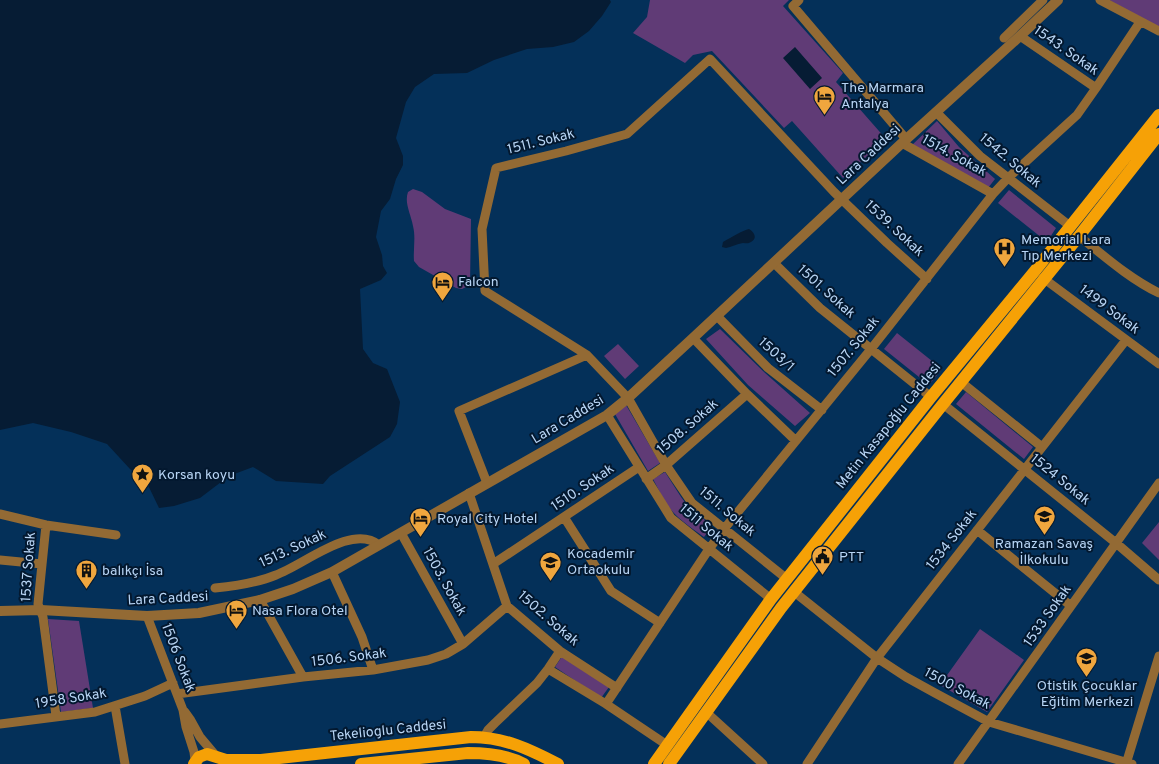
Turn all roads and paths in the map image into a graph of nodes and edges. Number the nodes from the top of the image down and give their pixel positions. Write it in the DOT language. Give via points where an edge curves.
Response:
graph roads {
  1 [pos="799,0"];
  2 [pos="1043,0"];
  3 [pos="1058,0"];
  4 [pos="1100,0"];
  5 [pos="1140,22"];
  6 [pos="1159,31"];
  7 [pos="1020,36"];
  8 [pos="1004,38"];
  9 [pos="1096,88"];
  10 [pos="936,112"];
  11 [pos="1159,115"];
  12 [pos="1159,134"];
  13 [pos="904,141"];
  14 [pos="1008,178"];
  15 [pos="993,194"];
  16 [pos="842,199"];
  17 [pos="1075,231"];
  18 [pos="774,263"];
  19 [pos="1044,278"];
  20 [pos="927,279"];
  21 [pos="1159,293"];
  22 [pos="717,316"];
  23 [pos="693,338"];
  24 [pos="1126,340"];
  25 [pos="871,349"];
  26 [pos="587,355"];
  27 [pos="1159,364"];
  28 [pos="961,382"];
  29 [pos="747,394"];
  30 [pos="932,397"];
  31 [pos="628,398"];
  32 [pos="943,404"];
  33 [pos="822,410"];
  34 [pos="607,415"];
  35 [pos="796,441"];
  36 [pos="1042,447"];
  37 [pos="666,465"];
  38 [pos="638,467"];
  39 [pos="1024,469"];
  40 [pos="646,479"];
  41 [pos="487,483"];
  42 [pos="1159,483"];
  43 [pos="468,493"];
  44 [pos="0,514"];
  45 [pos="564,517"];
  46 [pos="46,525"];
  47 [pos="724,529"];
  48 [pos="977,530"];
  49 [pos="402,533"];
  50 [pos="116,535"];
  51 [pos="1116,543"];
  52 [pos="379,545"];
  53 [pos="709,549"];
  54 [pos="0,560"];
  55 [pos="42,564"];
  56 [pos="493,564"];
  57 [pos="332,572"];
  58 [pos="787,579"];
  59 [pos="1159,580"];
  60 [pos="216,588"];
  61 [pos="793,591"];
  62 [pos="771,599"];
  63 [pos="260,600"];
  64 [pos="507,606"];
  65 [pos="1072,606"];
  66 [pos="41,610"];
  67 [pos="0,611"];
  68 [pos="147,616"];
  69 [pos="660,623"];
  70 [pos="463,644"];
  71 [pos="560,651"];
  72 [pos="1159,656"];
  73 [pos="878,658"];
  74 [pos="548,669"];
  75 [pos="374,670"];
  76 [pos="303,677"];
  77 [pos="173,683"];
  78 [pos="617,688"];
  79 [pos="177,694"];
  80 [pos="606,704"];
  81 [pos="115,706"];
  82 [pos="183,710"];
  83 [pos="706,712"];
  84 [pos="56,716"];
  85 [pos="989,722"];
  86 [pos="0,724"];
  87 [pos="484,737"];
  88 [pos="667,745"];
  89 [pos="219,760"];
  90 [pos="811,762"];
  91 [pos="193,763"];
  92 [pos="125,764"];
  93 [pos="361,764"];
  94 [pos="524,764"];
  95 [pos="558,764"];
  96 [pos="654,764"];
  97 [pos="669,764"];
  98 [pos="763,764"];
  99 [pos="958,764"];
  100 [pos="1128,764"];
  1 -- 13 [label="street" via="793,6"];
  2 -- 8 [label="street"];
  3 -- 7 [label="street, Lara Caddesi"];
  4 -- 5 [label="street"];
  5 -- 6 [label="street"];
  5 -- 9 [label="street, 1507. Sokak"];
  7 -- 9 [label="street, 1543. Sokak"];
  7 -- 10 [label="street, Lara Caddesi"];
  9 -- 14 [label="street, 1507. Sokak" via="1077,115"];
  10 -- 13 [label="street, Lara Caddesi"];
  10 -- 14 [label="street, 1542. Sokak" via="980,156"];
  11 -- 17 [label="main road, Metin Kasapoğlu Caddesi"];
  12 -- 17 [label="main road, Metin Kasapoğlu Caddesi"];
  13 -- 15 [label="street, 1514. Sokak"];
  13 -- 16 [label="street, Lara Caddesi"];
  14 -- 15 [label="street, 1507. Sokak"];
  14 -- 17 [label="street, 1542. Sokak"];
  15 -- 20 [label="street, 1507. Sokak"];
  16 -- 18 [label="street, Lara Caddesi"];
  16 -- 20 [label="street, 1539. Sokak"];
  16 -- 26 [label="street, 1511. Sokak" via="710,59 627,134 496,168 482,229 485,291"];
  17 -- 19 [label="main road, Metin Kasapoğlu Caddesi"];
  17 -- 21 [label="street, 1542. Sokak" via="1119,268"];
  17 -- 30 [label="main road, Metin Kasapoğlu Caddesi"];
  18 -- 22 [label="street, Lara Caddesi"];
  18 -- 25 [label="street, 1501. Sokak" via="820,308"];
  19 -- 24 [label="street, 1499 Sokak"];
  19 -- 28 [label="main road, Metin Kasapoğlu Caddesi"];
  20 -- 25 [label="street, 1507. Sokak"];
  22 -- 23 [label="street, Lara Caddesi"];
  22 -- 33 [label="street, 1503/1" via="768,368"];
  23 -- 29 [label="street"];
  23 -- 31 [label="street, Lara Caddesi"];
  24 -- 27 [label="street, 1499 Sokak"];
  24 -- 36 [label="street, 1534 Sokak"];
  25 -- 30 [label="street, 1501. Sokak"];
  25 -- 33 [label="street, 1507. Sokak"];
  26 -- 31 [label="street, 1511. Sokak"];
  26 -- 41 [label="street" via="459,410"];
  28 -- 32 [label="main road, Metin Kasapoğlu Caddesi"];
  28 -- 36 [label="street"];
  29 -- 35 [label="street"];
  29 -- 37 [label="street, 1508. Sokak"];
  30 -- 58 [label="main road, Metin Kasapoğlu Caddesi"];
  31 -- 34 [label="street, Lara Caddesi"];
  31 -- 37 [label="street, 1511. Sokak"];
  32 -- 39 [label="street, 1524 Sokak"];
  32 -- 61 [label="main road, Metin Kasapoğlu Caddesi"];
  33 -- 35 [label="street, 1507. Sokak"];
  34 -- 38 [label="street, 1511 Sokak"];
  34 -- 41 [label="street, Lara Caddesi"];
  35 -- 47 [label="street, 1507. Sokak"];
  36 -- 39 [label="street, 1534 Sokak"];
  37 -- 40 [label="street, 1508. Sokak"];
  37 -- 47 [label="street, 1511. Sokak" via="692,503"];
  38 -- 40 [label="street, 1511 Sokak"];
  38 -- 45 [label="street, 1510. Sokak"];
  39 -- 48 [label="street, 1534 Sokak"];
  39 -- 51 [label="street, 1524 Sokak"];
  40 -- 53 [label="street, 1511 Sokak" via="671,518"];
  41 -- 43 [label="street, Lara Caddesi"];
  42 -- 51 [label="street, 1533 Sokak"];
  43 -- 49 [label="street, Lara Caddesi"];
  43 -- 56 [label="street, 1502. Sokak"];
  44 -- 46 [label="street, 1537 Sokak"];
  45 -- 56 [label="street, 1510. Sokak"];
  45 -- 69 [label="street" via="611,591"];
  46 -- 50 [label="street, 1537 Sokak"];
  46 -- 55 [label="street, 1537 Sokak"];
  47 -- 53 [label="street, 1507. Sokak"];
  47 -- 58 [label="street, 1511. Sokak"];
  48 -- 65 [label="street"];
  48 -- 73 [label="street, 1534 Sokak"];
  49 -- 52 [label="street, Lara Caddesi"];
  49 -- 70 [label="street, 1503. Sokak"];
  51 -- 59 [label="street, 1524 Sokak"];
  51 -- 65 [label="street, 1533 Sokak"];
  52 -- 57 [label="street, Lara Caddesi"];
  52 -- 60 [label="street, 1513. Sokak" via="360,538 344,540 276,575 240,586"];
  53 -- 62 [label="street, 1511 Sokak"];
  53 -- 69 [label="street, 1507. Sokak"];
  54 -- 55 [label="street"];
  55 -- 66 [label="street, 1537 Sokak" via="38,604"];
  56 -- 64 [label="street, 1502. Sokak"];
  57 -- 63 [label="street, Lara Caddesi"];
  57 -- 75 [label="street"];
  58 -- 62 [label="main road, Metin Kasapoğlu Caddesi"];
  61 -- 73 [label="street, 1500 Sokak"];
  61 -- 83 [label="main road, Metin Kasapoğlu Caddesi"];
  62 -- 88 [label="main road, Metin Kasapoğlu Caddesi"];
  63 -- 68 [label="street, Lara Caddesi" via="200,613"];
  63 -- 76 [label="street"];
  64 -- 70 [label="street, 1506. Sokak"];
  64 -- 71 [label="street, 1502. Sokak"];
  65 -- 85 [label="street, 1533 Sokak"];
  66 -- 67 [label="street, Lara Caddesi"];
  66 -- 68 [label="street, Lara Caddesi"];
  66 -- 84 [label="street, 1537 Sokak"];
  68 -- 77 [label="street, 1506 Sokak"];
  69 -- 78 [label="street, 1507. Sokak"];
  70 -- 75 [label="street, 1506. Sokak" via="428,660"];
  71 -- 74 [label="street"];
  71 -- 78 [label="street, 1502. Sokak"];
  72 -- 100 [label="street"];
  73 -- 85 [label="street, 1500 Sokak"];
  73 -- 90 [label="street, 1534 Sokak"];
  74 -- 80 [label="street"];
  74 -- 87 [label="street"];
  75 -- 76 [label="street, 1506. Sokak"];
  76 -- 79 [label="street, 1506. Sokak"];
  77 -- 79 [label="street, 1506 Sokak"];
  77 -- 81 [label="street, 1958 Sokak"];
  78 -- 80 [label="street, 1507. Sokak"];
  79 -- 82 [label="street, 1506 Sokak"];
  80 -- 88 [label="street"];
  81 -- 84 [label="street, 1958 Sokak" via="95,712"];
  81 -- 92 [label="street"];
  82 -- 89 [label="street, 1506 Sokak"];
  82 -- 91 [label="street, 1506 Sokak" via="194,752"];
  83 -- 97 [label="main road, Metin Kasapoğlu Caddesi"];
  83 -- 98 [label="street"];
  84 -- 86 [label="street, 1958 Sokak"];
  85 -- 99 [label="street, 1533 Sokak"];
  85 -- 100 [label="street, 1500 Sokak"];
  87 -- 89 [label="main road, Tekelioglu Caddesi" via="261,760"];
  87 -- 95 [label="main road, Tekelioglu Caddesi" via="525,748"];
  88 -- 96 [label="main road, Metin Kasapoğlu Caddesi"];
  89 -- 91 [label="main road" via="212,754 203,755"];
  93 -- 94 [label="main road" via="468,752 503,756"];
}
